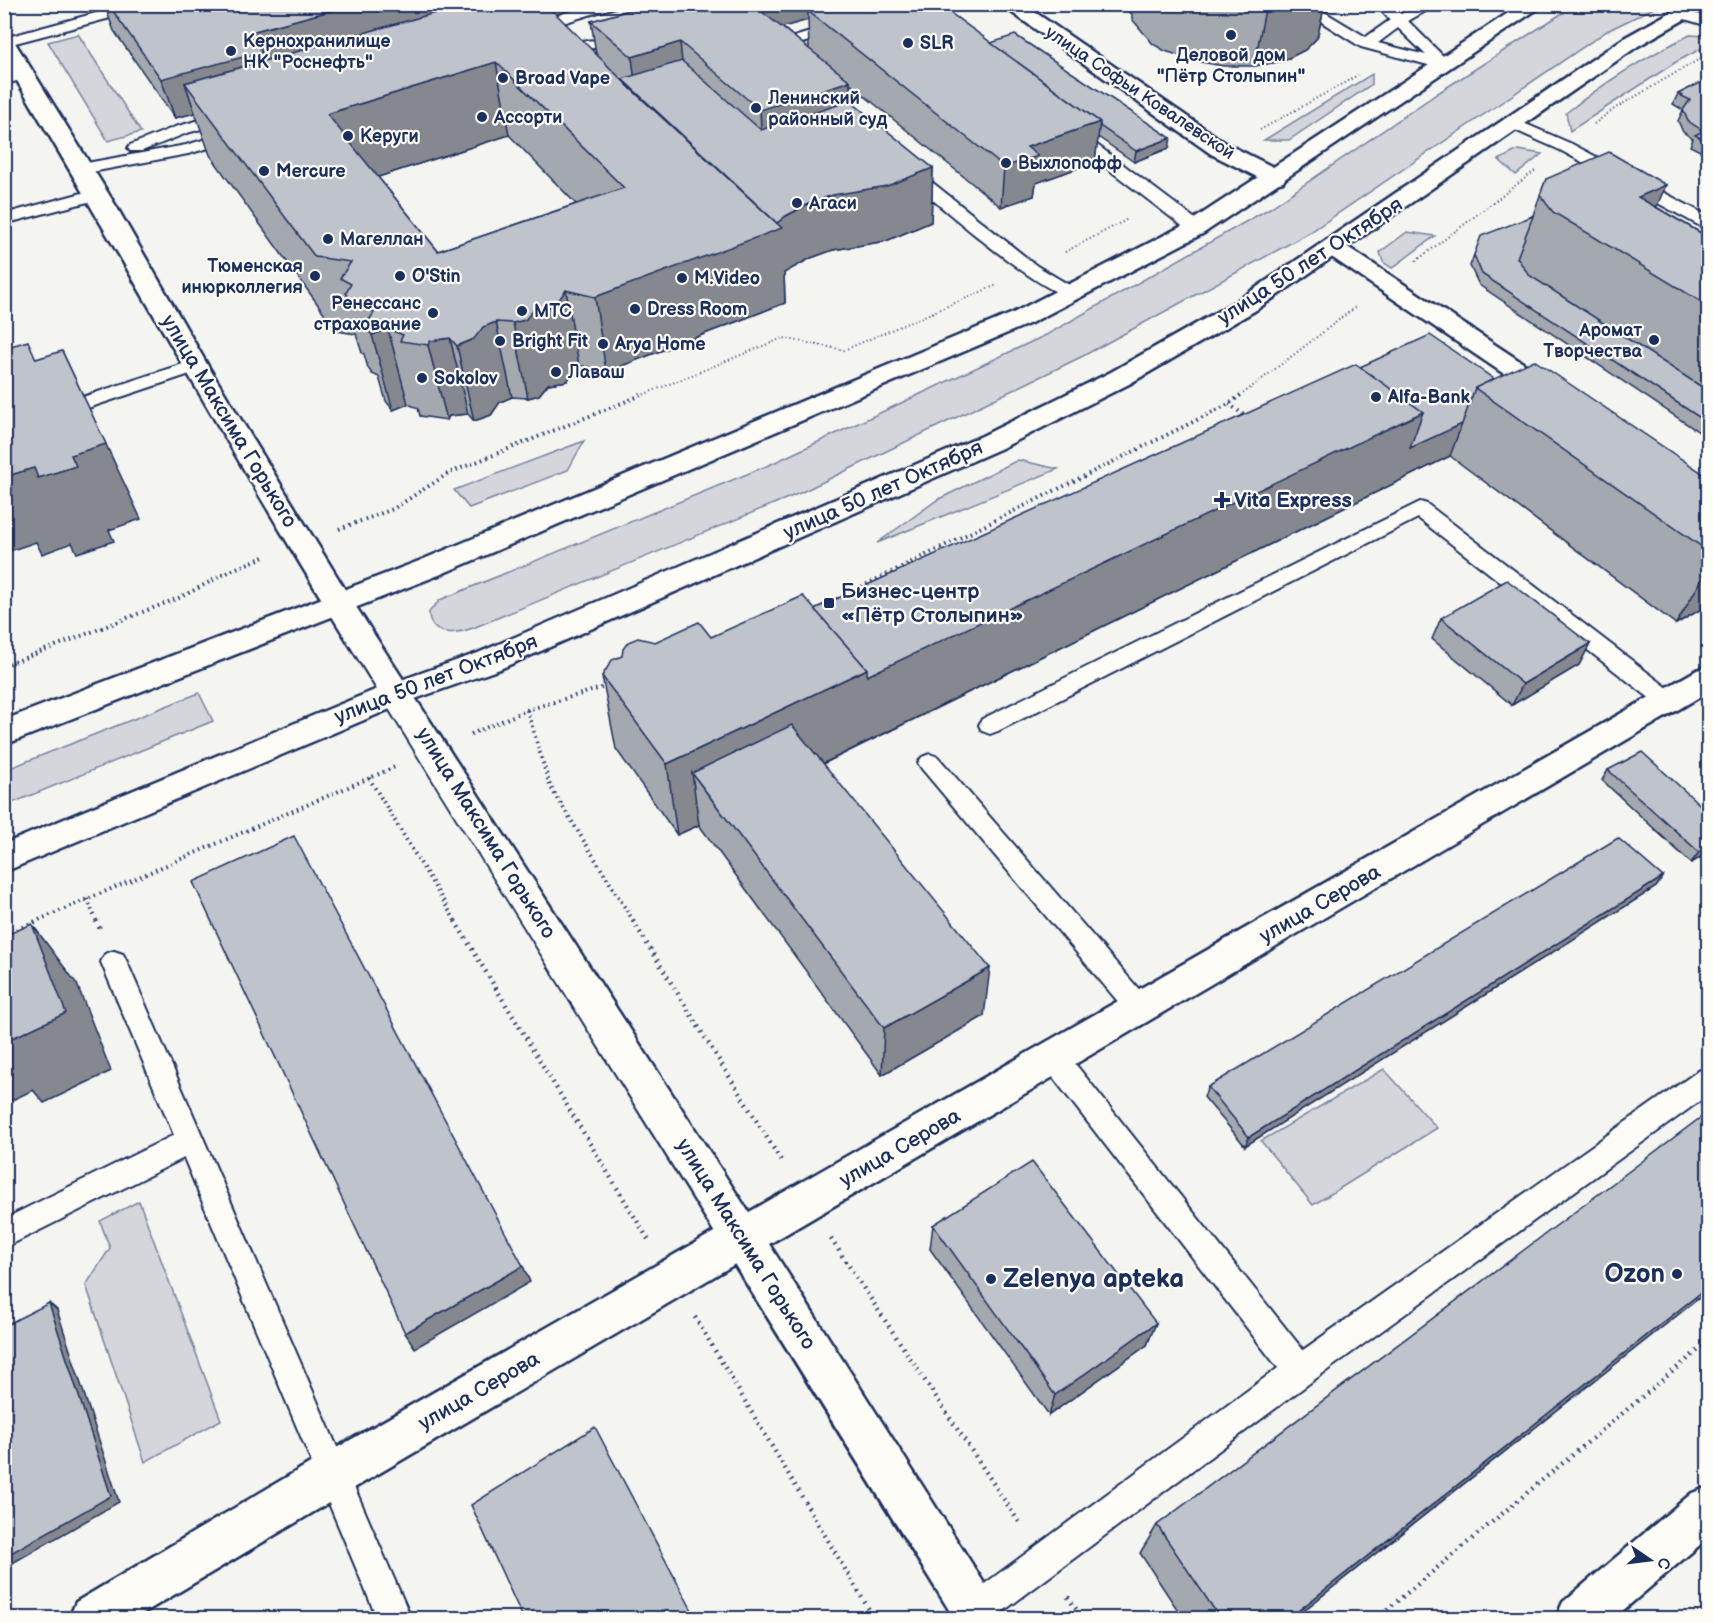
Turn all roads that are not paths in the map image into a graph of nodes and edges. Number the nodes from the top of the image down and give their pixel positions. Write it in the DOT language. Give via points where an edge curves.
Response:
graph roads {
  1 [pos="147,4"];
  2 [pos="610,4"];
  3 [pos="1009,4"];
  4 [pos="1300,4"];
  5 [pos="1382,4"];
  6 [pos="1431,4"];
  7 [pos="1536,4"];
  8 [pos="1691,9"];
  9 [pos="1400,20"];
  10 [pos="855,22"];
  11 [pos="1708,22"];
  12 [pos="521,32"];
  13 [pos="646,37"];
  14 [pos="5,41"];
  15 [pos="1366,44"];
  16 [pos="544,52"];
  17 [pos="1443,64"];
  18 [pos="778,67"];
  19 [pos="15,78"];
  20 [pos="249,111"];
  21 [pos="1057,122"];
  22 [pos="1514,124"];
  23 [pos="256,130"];
  24 [pos="896,162"];
  25 [pos="81,169"];
  26 [pos="1275,177"];
  27 [pos="97,194"];
  28 [pos="4,219"];
  29 [pos="1708,223"];
  30 [pos="1196,228"];
  31 [pos="1332,247"];
  32 [pos="1070,293"];
  33 [pos="195,366"];
  34 [pos="1572,408"];
  35 [pos="4,430"];
  36 [pos="339,603"];
  37 [pos="1708,678"];
  38 [pos="398,693"];
  39 [pos="1669,701"];
  40 [pos="990,725"];
  41 [pos="4,733"];
  42 [pos="930,763"];
  43 [pos="4,859"];
  44 [pos="114,963"];
  45 [pos="1140,1009"];
  46 [pos="1055,1059"];
  47 [pos="1708,1080"];
  48 [pos="190,1141"];
  49 [pos="4,1234"];
  50 [pos="743,1239"];
  51 [pos="1300,1371"];
  52 [pos="333,1475"];
  53 [pos="1708,1509"];
  54 [pos="978,1615"];
  55 [pos="92,1618"];
  56 [pos="394,1618"];
  57 [pos="1579,1618"];
  1 -- 14 [label="lane"];
  2 -- 12 [label="lane"];
  3 -- 26 [label="street, улица Софьи Ковалевской" via="1219,149"];
  4 -- 15 [label="lane"];
  5 -- 9 [label="lane"];
  6 -- 9 [label="lane"];
  7 -- 17 [label="street"];
  8 -- 11 [label="lane"];
  8 -- 22 [label="street, улица 50 лет Октября" via="1631,42"];
  9 -- 15 [label="lane"];
  9 -- 17 [label="lane"];
  10 -- 18 [label="lane" via="755,49"];
  13 -- 16 [label="lane" via="624,44 577,45"];
  14 -- 19 [label="street, улица Максима Горького"];
  15 -- 17 [label="lane"];
  17 -- 26 [label="street"];
  19 -- 25 [label="street, улица Максима Горького"];
  20 -- 25 [label="lane" via="181,130"];
  21 -- 30 [label="lane"];
  22 -- 29 [label="lane" via="1566,147"];
  22 -- 31 [label="street, улица 50 лет Октября"];
  23 -- 25 [label="lane" via="188,149"];
  24 -- 32 [label="lane" via="1031,270"];
  25 -- 27 [label="street, улица Максима Горького"];
  26 -- 30 [label="street"];
  27 -- 28 [label="lane"];
  27 -- 33 [label="street, улица Максима Горького"];
  30 -- 32 [label="street"];
  31 -- 34 [label="street"];
  31 -- 38 [label="street, улица 50 лет Октября" via="1218,322 1120,378 992,442 489,661"];
  32 -- 36 [label="street" via="1022,318"];
  33 -- 35 [label="lane"];
  33 -- 36 [label="street, улица Максима Горького"];
  36 -- 38 [label="street, улица Максима Горького"];
  36 -- 41 [label="street"];
  37 -- 39 [label="street, улица Серова"];
  38 -- 43 [label="street, улица 50 лет Октября"];
  38 -- 50 [label="street, улица Максима Горького"];
  39 -- 40 [label="lane" via="1420,509"];
  39 -- 45 [label="street, улица Серова"];
  42 -- 45 [label="lane"];
  44 -- 48 [label="lane"];
  45 -- 46 [label="street, улица Серова"];
  46 -- 50 [label="street, улица Серова"];
  46 -- 51 [label="lane"];
  47 -- 51 [label="lane"];
  48 -- 49 [label="lane"];
  48 -- 52 [label="lane"];
  50 -- 52 [label="street, улица Серова"];
  50 -- 54 [label="street, улица Максима Горького"];
  51 -- 54 [label="lane"];
  52 -- 55 [label="street, улица Серова"];
  52 -- 56 [label="lane"];
  53 -- 57 [label="street"];
}
